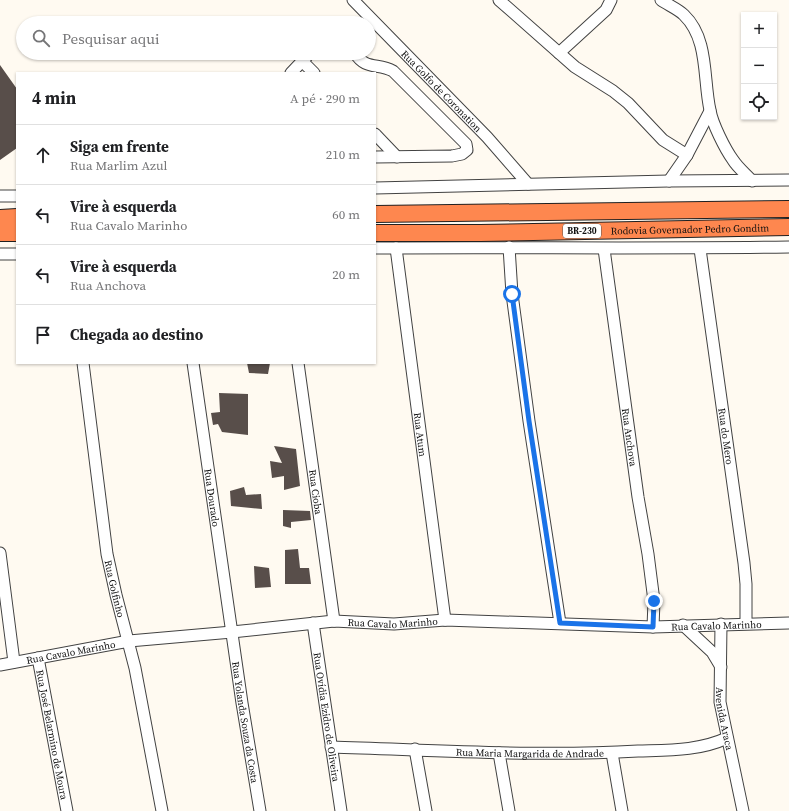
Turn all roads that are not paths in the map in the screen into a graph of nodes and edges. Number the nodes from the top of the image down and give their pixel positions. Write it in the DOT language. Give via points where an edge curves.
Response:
graph roads {
  1 [pos="353,0"];
  2 [pos="499,0"];
  3 [pos="611,0"];
  4 [pos="661,0"];
  5 [pos="366,16"];
  6 [pos="376,27"];
  7 [pos="559,53"];
  8 [pos="361,60"];
  9 [pos="302,61"];
  10 [pos="292,72"];
  11 [pos="313,72"];
  12 [pos="710,111"];
  13 [pos="376,135"];
  14 [pos="687,155"];
  15 [pos="376,157"];
  16 [pos="397,157"];
  17 [pos="789,180"];
  18 [pos="669,181"];
  19 [pos="752,181"];
  20 [pos="528,184"];
  21 [pos="376,188"];
  22 [pos="0,196"];
  23 [pos="16,196"];
  24 [pos="789,209"];
  25 [pos="376,214"];
  26 [pos="16,217"];
  27 [pos="0,218"];
  28 [pos="789,227"];
  29 [pos="0,233"];
  30 [pos="16,233"];
  31 [pos="376,233"];
  32 [pos="509,247"];
  33 [pos="789,247"];
  34 [pos="376,248"];
  35 [pos="396,248"];
  36 [pos="700,248"];
  37 [pos="604,249"];
  38 [pos="0,254"];
  39 [pos="16,254"];
  40 [pos="83,364"];
  41 [pos="194,364"];
  42 [pos="298,364"];
  43 [pos="0,553"];
  44 [pos="445,620"];
  45 [pos="334,621"];
  46 [pos="313,623"];
  47 [pos="560,623"];
  48 [pos="789,623"];
  49 [pos="721,624"];
  50 [pos="746,624"];
  51 [pos="683,626"];
  52 [pos="653,627"];
  53 [pos="232,632"];
  54 [pos="129,641"];
  55 [pos="38,658"];
  56 [pos="14,662"];
  57 [pos="0,665"];
  58 [pos="721,668"];
  59 [pos="727,738"];
  60 [pos="331,748"];
  61 [pos="415,749"];
  62 [pos="499,753"];
  63 [pos="612,753"];
  64 [pos="67,811"];
  65 [pos="162,811"];
  66 [pos="260,811"];
  67 [pos="341,811"];
  68 [pos="426,811"];
  69 [pos="509,811"];
  70 [pos="622,811"];
  71 [pos="743,811"];
  1 -- 5 [label="street, Rua Golfo de Coronation"];
  2 -- 7 [label="street"];
  3 -- 7 [label="street" via="606,10"];
  4 -- 12 [label="street" via="683,14 699,38"];
  6 -- 20 [label="street, Rua Golfo de Coronation" via="488,137"];
  7 -- 14 [label="street" via="578,70 613,91 663,140"];
  8 -- 16 [label="street" via="369,66 392,71 466,144 467,150 452,156"];
  9 -- 10 [label="street"];
  9 -- 11 [label="street"];
  12 -- 14 [label="street"];
  12 -- 19 [label="street" via="733,160"];
  13 -- 16 [label="street"];
  14 -- 18 [label="street"];
  15 -- 16 [label="street"];
  17 -- 19 [label="street"];
  18 -- 19 [label="street"];
  18 -- 20 [label="street"];
  20 -- 21 [label="street"];
  22 -- 23 [label="street"];
  24 -- 25 [label="highway, Rodovia Governador Pedro Gondim / BR-230"];
  26 -- 27 [label="highway"];
  28 -- 31 [label="highway, Rodovia Governador Pedro Gondim / BR-230"];
  29 -- 30 [label="highway"];
  32 -- 35 [label="street"];
  32 -- 37 [label="street"];
  32 -- 47 [label="street" via="512,294 529,421"];
  33 -- 36 [label="street"];
  34 -- 35 [label="street"];
  35 -- 44 [label="street, Rua Atum"];
  36 -- 37 [label="street"];
  36 -- 50 [label="street, Rua do Mero" via="744,563"];
  37 -- 52 [label="street, Rua Anchova" via="648,554 654,601"];
  38 -- 39 [label="street"];
  40 -- 54 [label="street, Rua Golfinho" via="107,554"];
  41 -- 53 [label="street, Rua Dourado"];
  42 -- 45 [label="street, Rua Cioba"];
  43 -- 56 [label="street"];
  44 -- 45 [label="street, Rua Cavalo Marinho" via="394,624"];
  44 -- 47 [label="street, Rua Cavalo Marinho"];
  45 -- 46 [label="street, Rua Cavalo Marinho"];
  46 -- 53 [label="street, Rua Cavalo Marinho"];
  46 -- 60 [label="street, Rua Ovídia Ezidro de Oliveira"];
  47 -- 52 [label="street, Rua Cavalo Marinho"];
  48 -- 50 [label="street, Rua Cavalo Marinho"];
  49 -- 50 [label="street, Rua Cavalo Marinho"];
  49 -- 51 [label="street, Rua Cavalo Marinho"];
  49 -- 58 [label="street, Avenida Araca"];
  51 -- 52 [label="street, Rua Cavalo Marinho"];
  51 -- 58 [label="street" via="712,652"];
  53 -- 54 [label="street, Rua Cavalo Marinho"];
  53 -- 66 [label="street, Rua Yolanda Souza da Costa"];
  54 -- 55 [label="street, Rua Cavalo Marinho"];
  54 -- 65 [label="street, Rua Golfinho"];
  55 -- 56 [label="street, Rua Cavalo Marinho"];
  55 -- 64 [label="street, Rua José Belarmino de Moura"];
  56 -- 57 [label="street, Rua Cavalo Marinho"];
  58 -- 59 [label="street, Avenida Araca" via="720,702"];
  59 -- 63 [label="street, Rua Maria Margarida de Andrade" via="696,748"];
  59 -- 71 [label="street, Avenida Araca"];
  60 -- 61 [label="street, Rua Maria Margarida de Andrade"];
  60 -- 67 [label="street, Rua Ovídia Ezidro de Oliveira"];
  61 -- 62 [label="street, Rua Maria Margarida de Andrade"];
  61 -- 68 [label="street"];
  62 -- 63 [label="street, Rua Maria Margarida de Andrade"];
  62 -- 69 [label="street"];
  63 -- 70 [label="street"];
}
